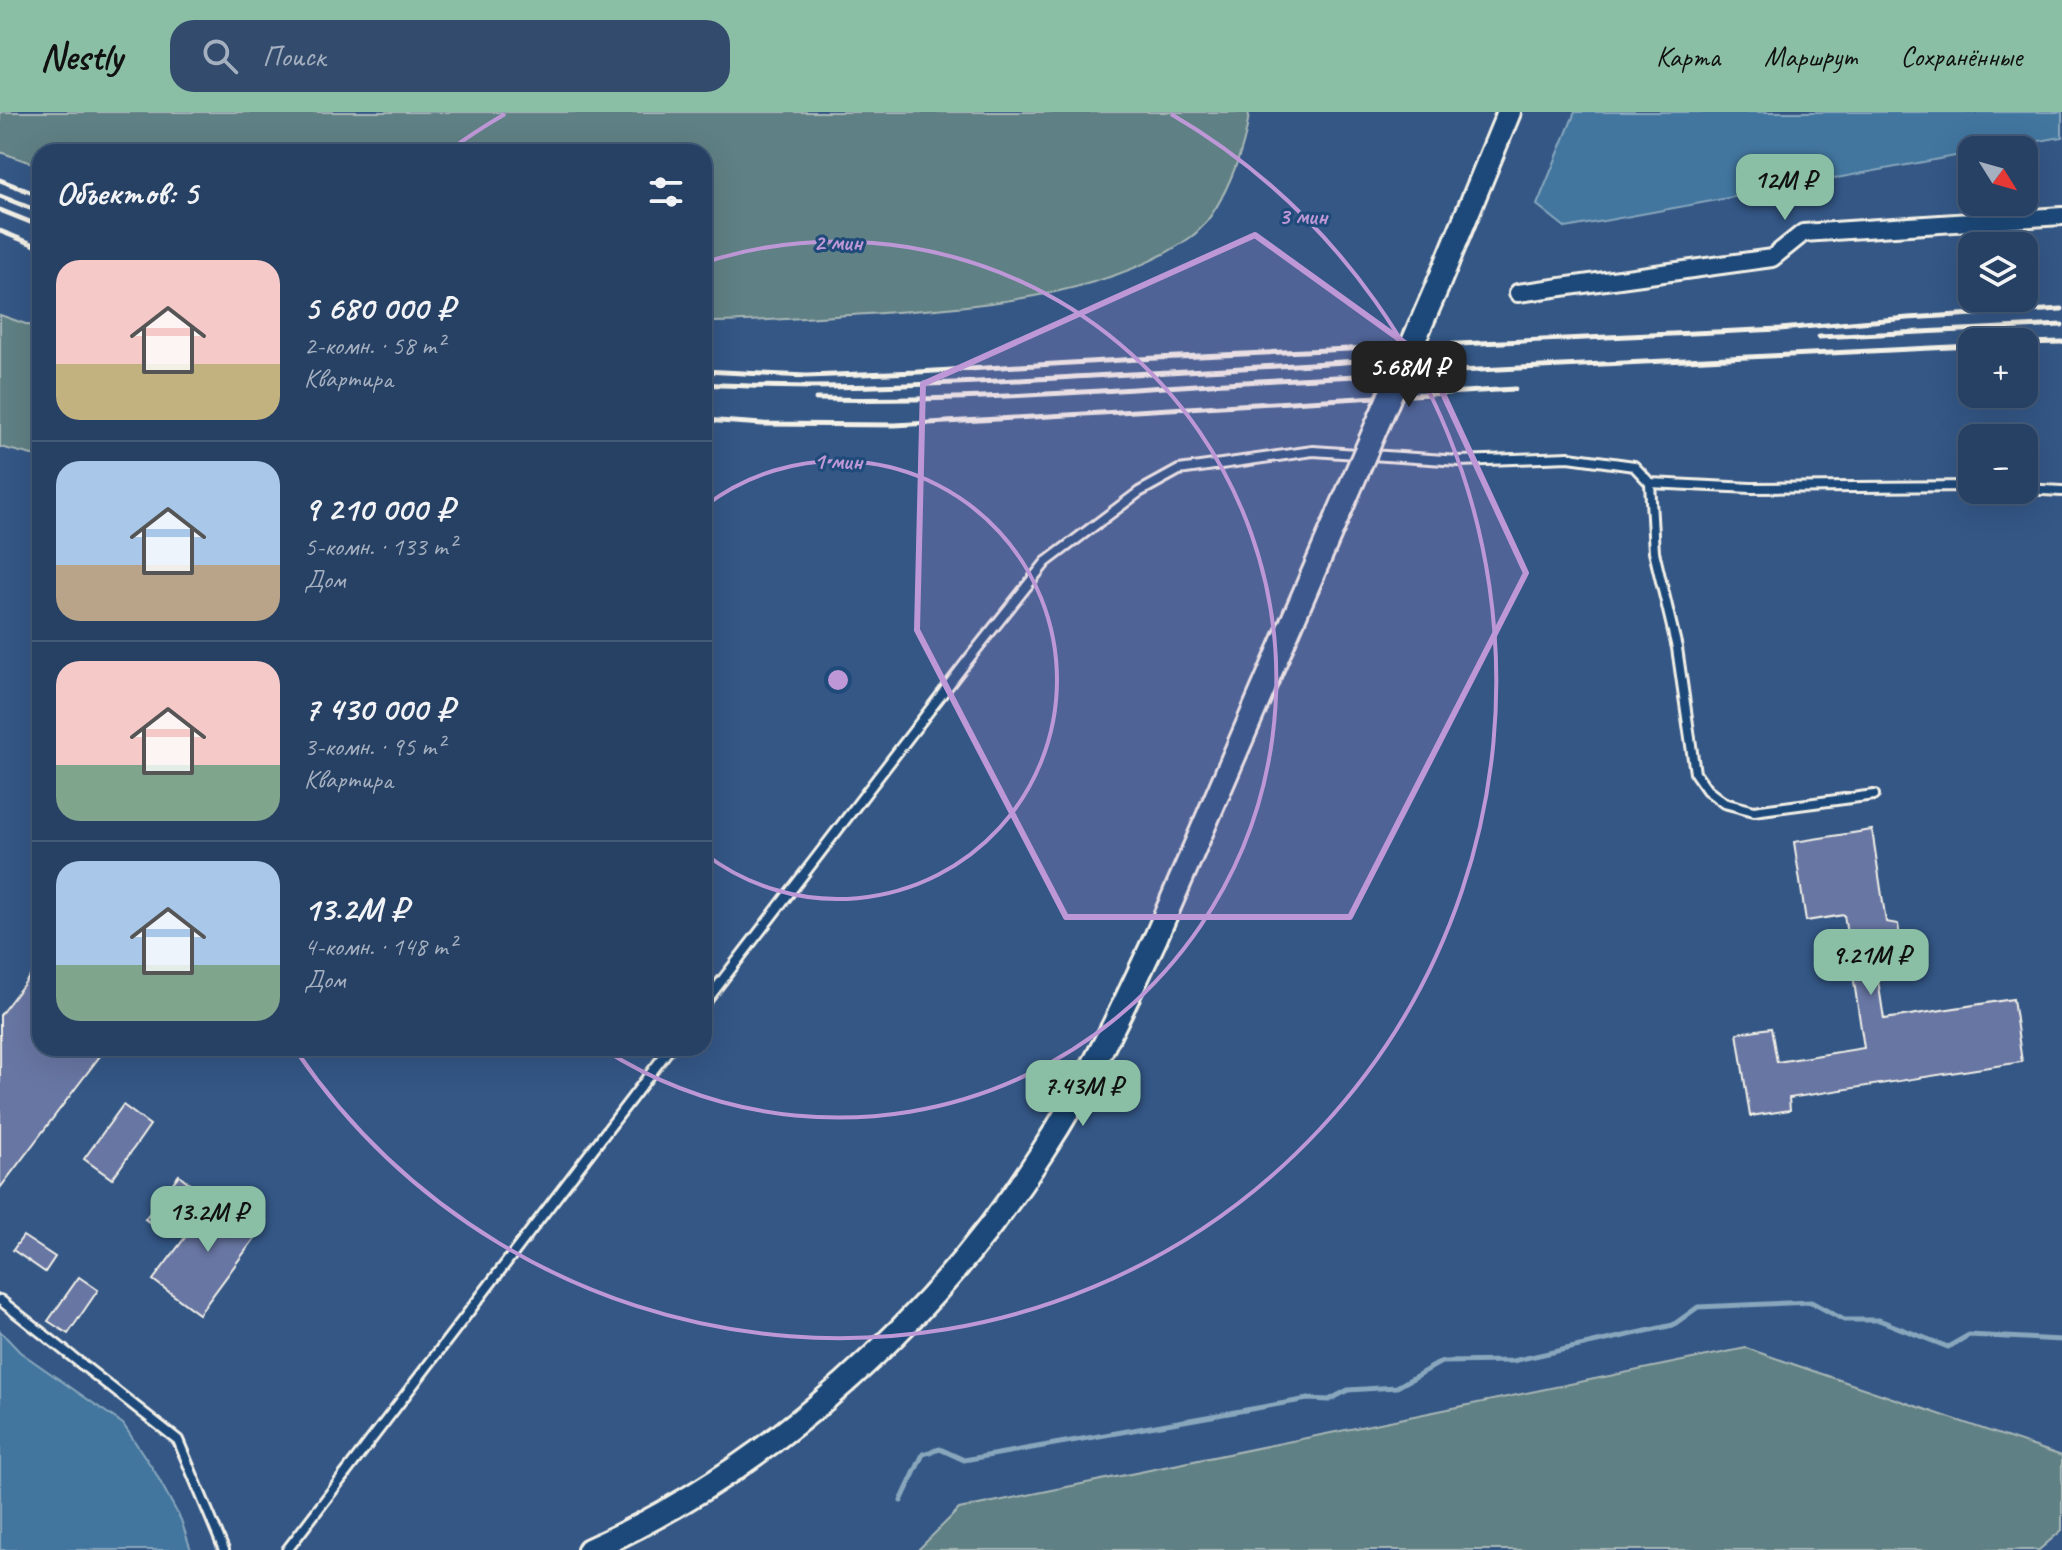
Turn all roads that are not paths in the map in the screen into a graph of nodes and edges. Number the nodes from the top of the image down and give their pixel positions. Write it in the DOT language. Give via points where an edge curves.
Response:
graph roads {
  1 [pos="1509,112"];
  2 [pos="2062,216"];
  3 [pos="1518,293"];
  4 [pos="1650,483"];
  5 [pos="1958,486"];
  6 [pos="2038,490"];
  7 [pos="2062,491"];
  8 [pos="1874,795"];
  9 [pos="712,994"];
  10 [pos="664,1056"];
  11 [pos="0,1300"];
  12 [pos="224,1550"];
  13 [pos="287,1550"];
  14 [pos="589,1550"];
  1 -- 14 [label="main road, bridge" via="1163,923 1044,1151 947,1279 841,1385 715,1480"];
  2 -- 3 [label="street" via="1803,233 1772,258"];
  4 -- 5 [label="lane"];
  4 -- 8 [label="lane" via="1654,552 1677,648 1695,773 1707,790 1724,803 1754,811"];
  4 -- 9 [label="lane" via="1634,466 1569,457 1459,461 1313,451 1179,470 1139,492 1046,562"];
  6 -- 7 [label="lane"];
  10 -- 13 [label="lane"];
  11 -- 12 [label="lane" via="178,1440"];
}
